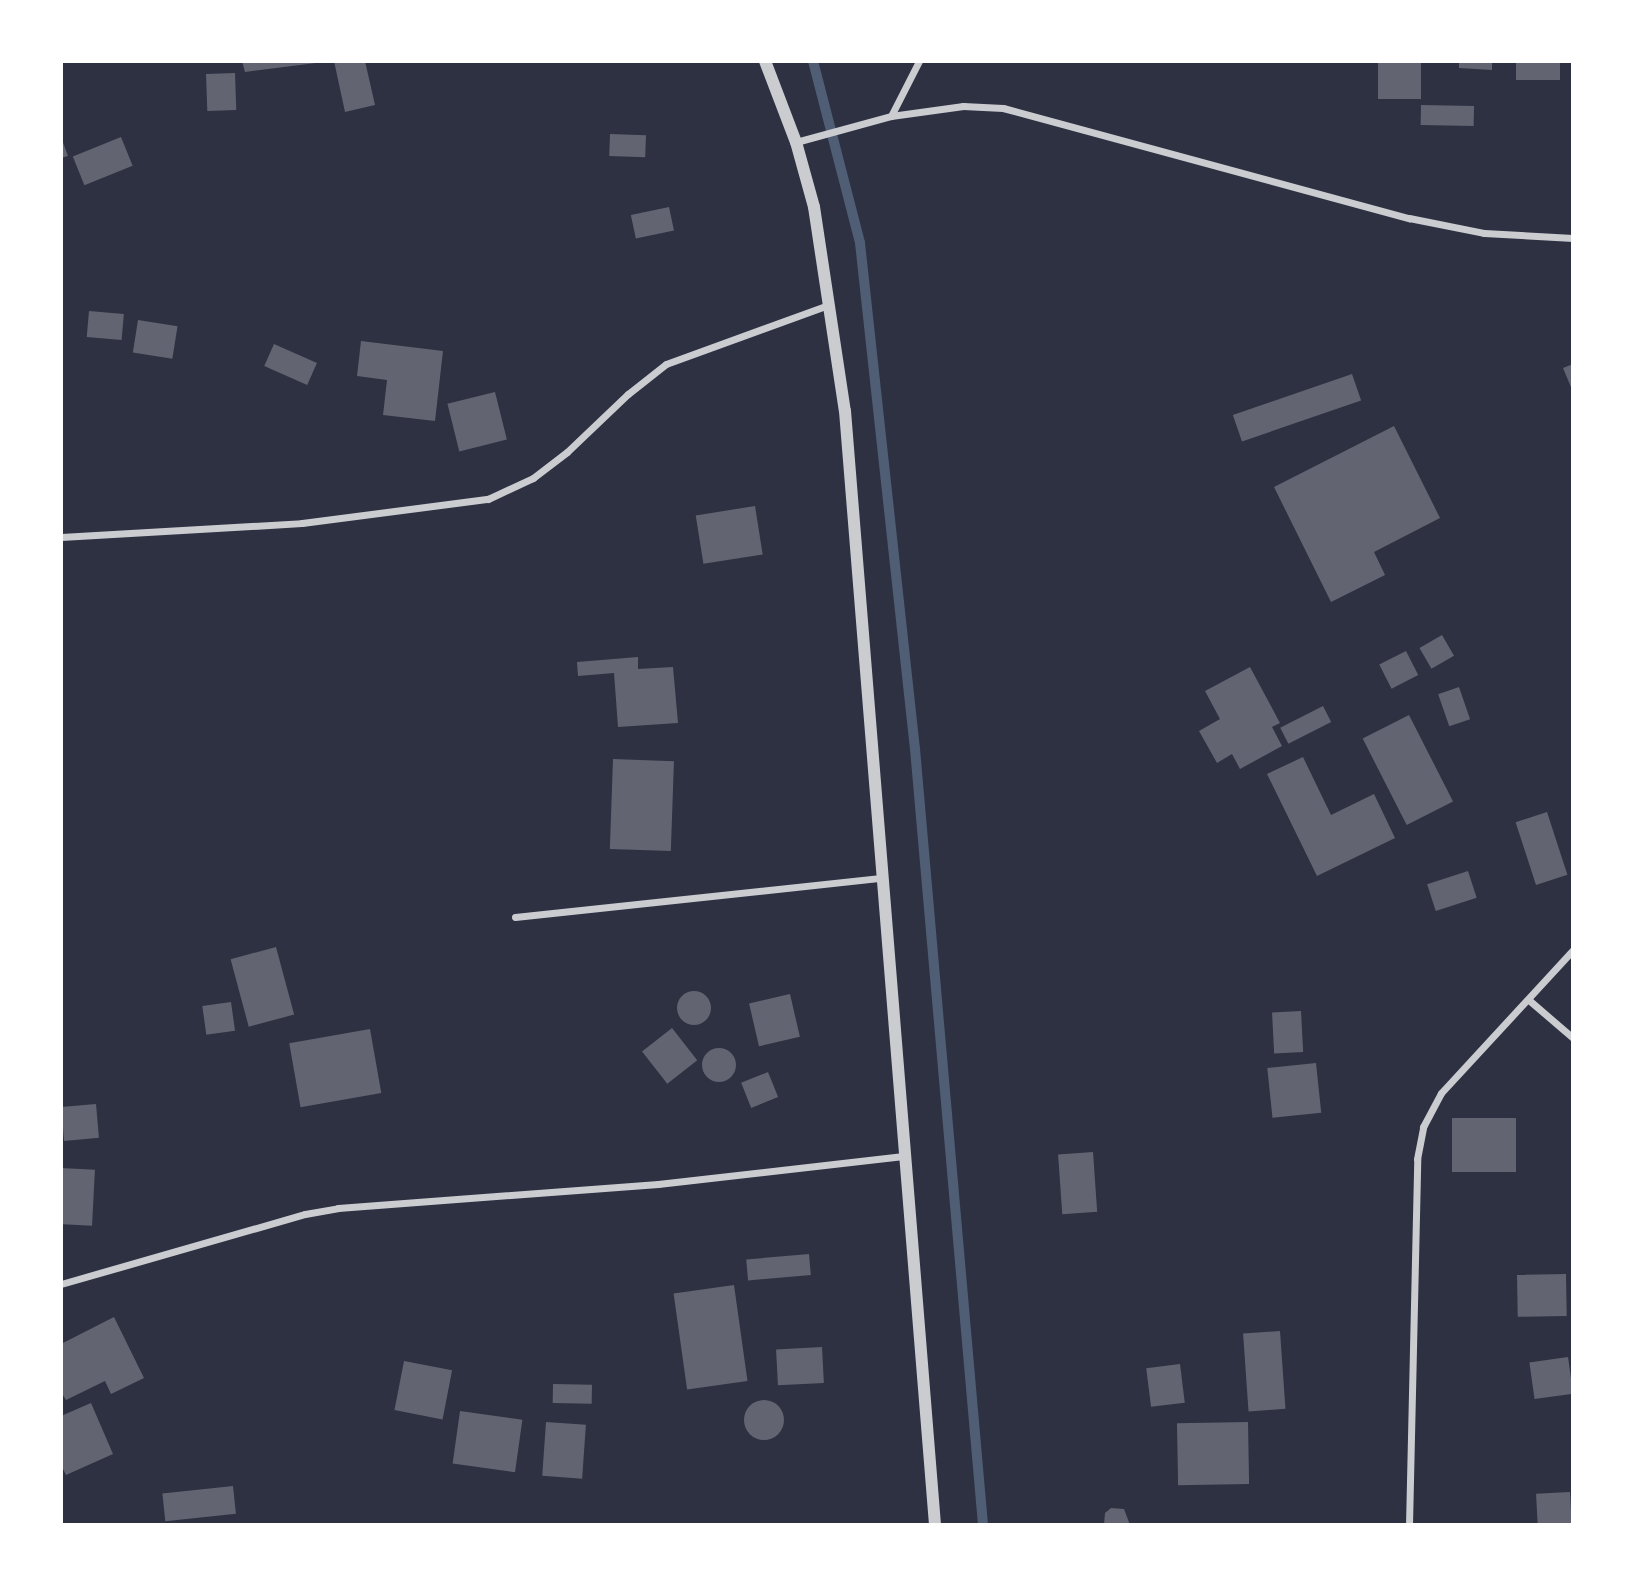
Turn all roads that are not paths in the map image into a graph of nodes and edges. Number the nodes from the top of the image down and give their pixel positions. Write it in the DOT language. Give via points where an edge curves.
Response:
graph roads {
  1 [pos="765,61"];
  2 [pos="919,61"];
  3 [pos="891,116"];
  4 [pos="796,142"];
  5 [pos="1573,238"];
  6 [pos="828,305"];
  7 [pos="61,537"];
  8 [pos="881,878"];
  9 [pos="515,917"];
  10 [pos="1573,950"];
  11 [pos="1530,1001"];
  12 [pos="1573,1038"];
  13 [pos="903,1156"];
  14 [pos="61,1284"];
  15 [pos="935,1525"];
  16 [pos="1409,1525"];
  1 -- 4 [label="street"];
  2 -- 3 [label="street"];
  3 -- 4 [label="street"];
  3 -- 5 [label="street" via="963,106 1003,108 1409,218 1484,233"];
  4 -- 6 [label="street" via="814,207"];
  6 -- 7 [label="street" via="666,365 628,394 567,453 533,478 488,499 302,523"];
  6 -- 8 [label="street" via="845,411"];
  8 -- 9 [label="street"];
  8 -- 13 [label="street"];
  10 -- 11 [label="street"];
  11 -- 12 [label="street"];
  11 -- 16 [label="street" via="1441,1093 1423,1127 1417,1159"];
  13 -- 14 [label="street" via="658,1184 338,1208"];
  13 -- 15 [label="street"];
}
